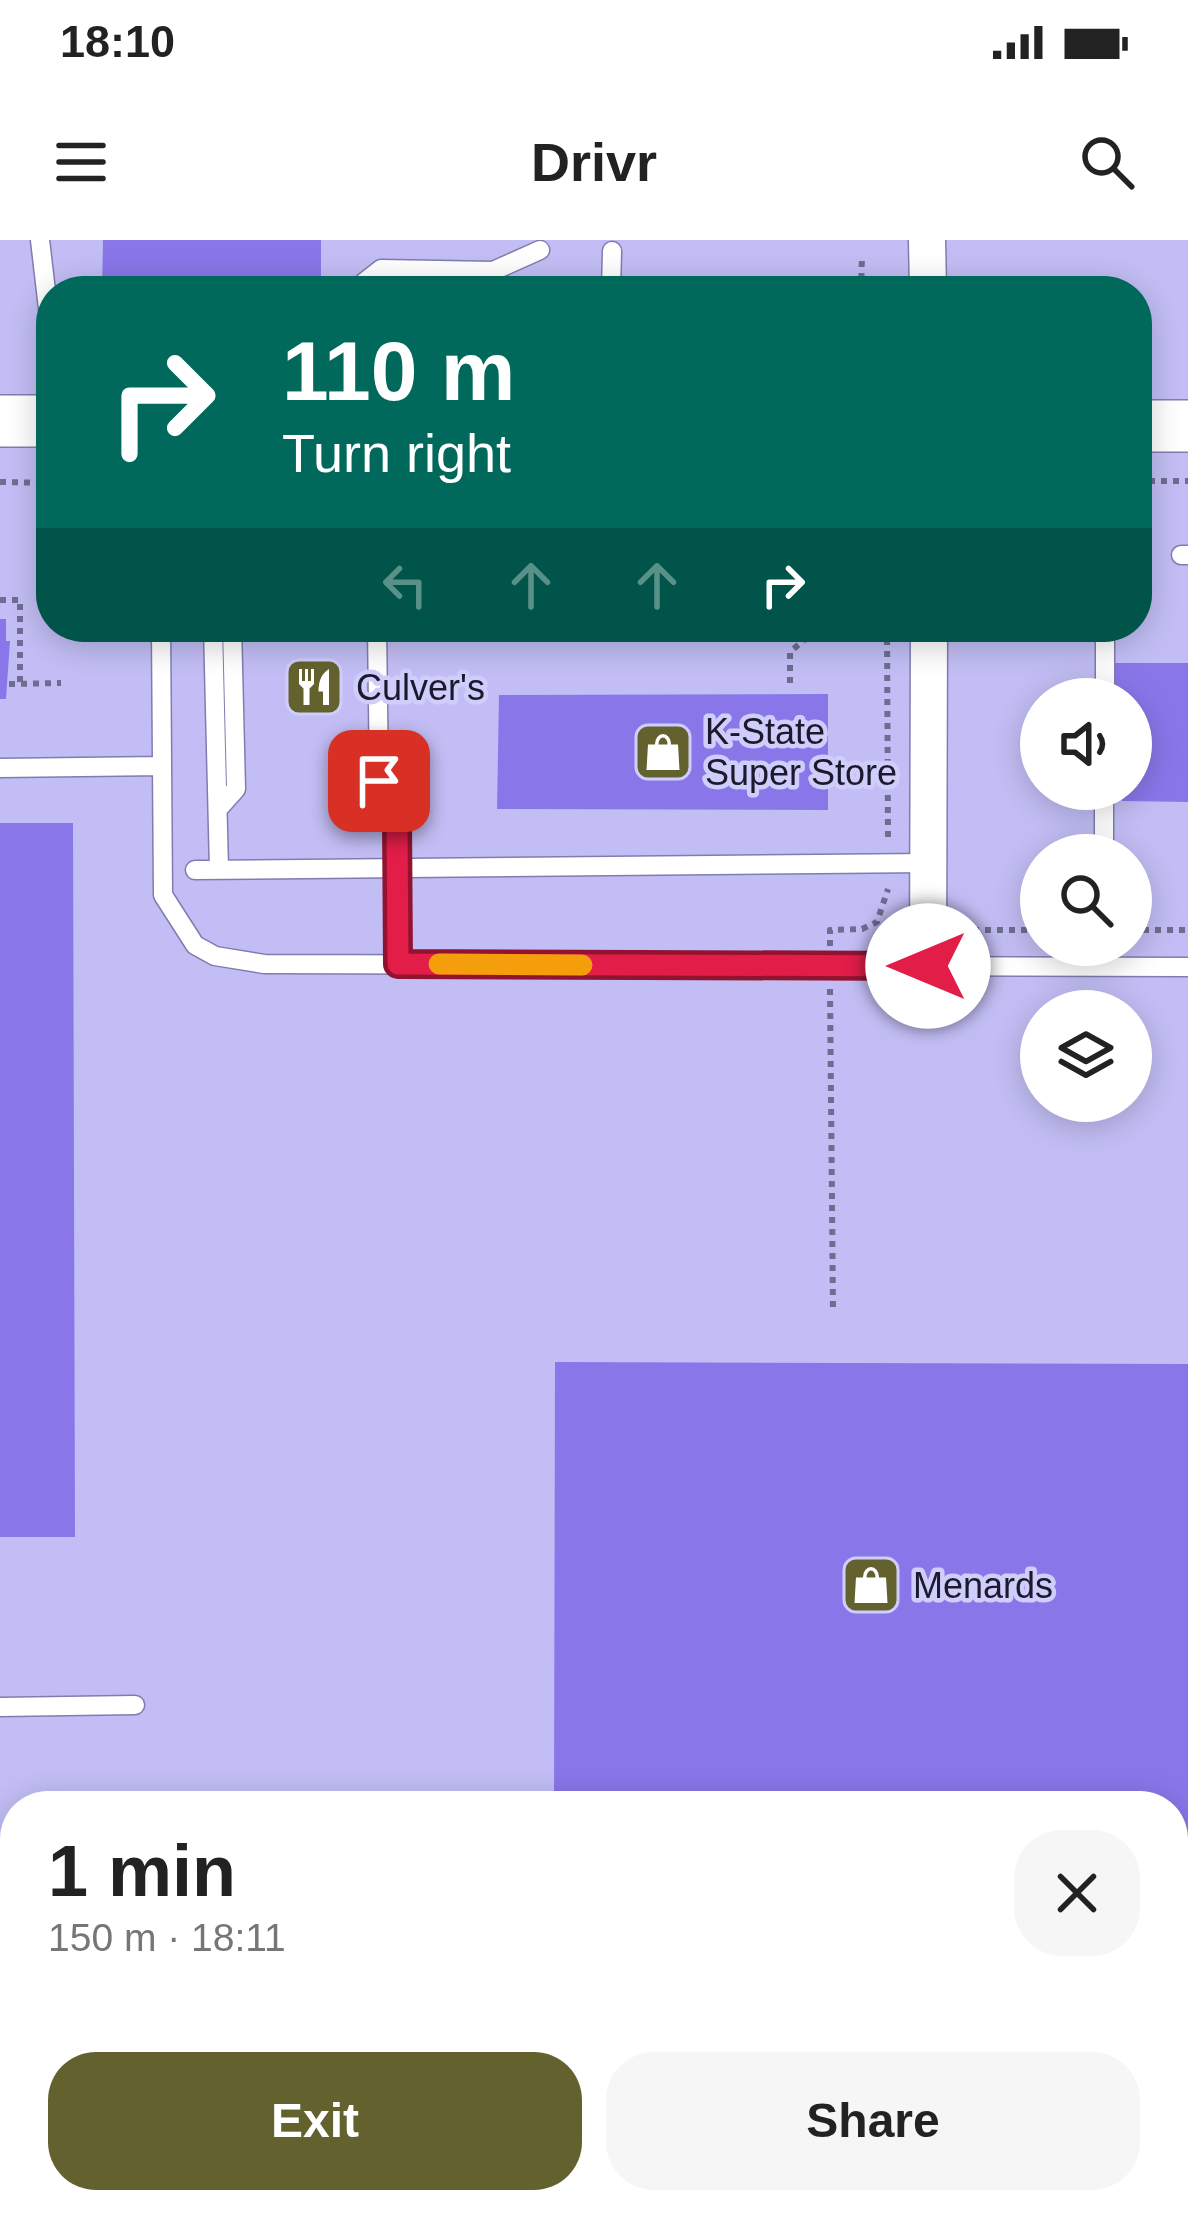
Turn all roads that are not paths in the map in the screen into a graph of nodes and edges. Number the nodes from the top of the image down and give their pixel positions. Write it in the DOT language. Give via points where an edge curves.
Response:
graph roads {
  1 [pos="40,240"];
  2 [pos="927,240"];
  3 [pos="540,250"];
  4 [pos="612,251"];
  5 [pos="44,276"];
  6 [pos="371,276"];
  7 [pos="611,276"];
  8 [pos="928,276"];
  9 [pos="0,421"];
  10 [pos="36,421"];
  11 [pos="1152,426"];
  12 [pos="1188,426"];
  13 [pos="161,642"];
  14 [pos="213,642"];
  15 [pos="232,642"];
  16 [pos="377,642"];
  17 [pos="929,642"];
  18 [pos="1105,642"];
  19 [pos="1105,678"];
  20 [pos="162,766"];
  21 [pos="0,768"];
  22 [pos="219,808"];
  23 [pos="928,863"];
  24 [pos="398,868"];
  25 [pos="195,870"];
  26 [pos="219,870"];
  27 [pos="398,964"];
  28 [pos="928,966"];
  29 [pos="1188,967"];
  30 [pos="134,1705"];
  31 [pos="0,1707"];
  1 -- 5 [label="lane"];
  2 -- 8 [label="street"];
  3 -- 6 [label="lane" via="493,271 381,268"];
  4 -- 7 [label="lane"];
  9 -- 10 [label="main road"];
  11 -- 12 [label="main road"];
  13 -- 20 [label="lane"];
  14 -- 22 [label="lane"];
  15 -- 22 [label="lane" via="236,789"];
  16 -- 24 [label="lane" via="379,781 397,819"];
  17 -- 23 [label="street"];
  18 -- 19 [label="lane"];
  20 -- 21 [label="lane"];
  20 -- 27 [label="lane" via="164,895 195,945 240,962"];
  22 -- 26 [label="lane"];
  23 -- 24 [label="lane"];
  23 -- 28 [label="street"];
  24 -- 26 [label="lane"];
  24 -- 27 [label="lane"];
  25 -- 26 [label="lane"];
  27 -- 28 [label="lane"];
  28 -- 29 [label="lane"];
  30 -- 31 [label="lane"];
}
